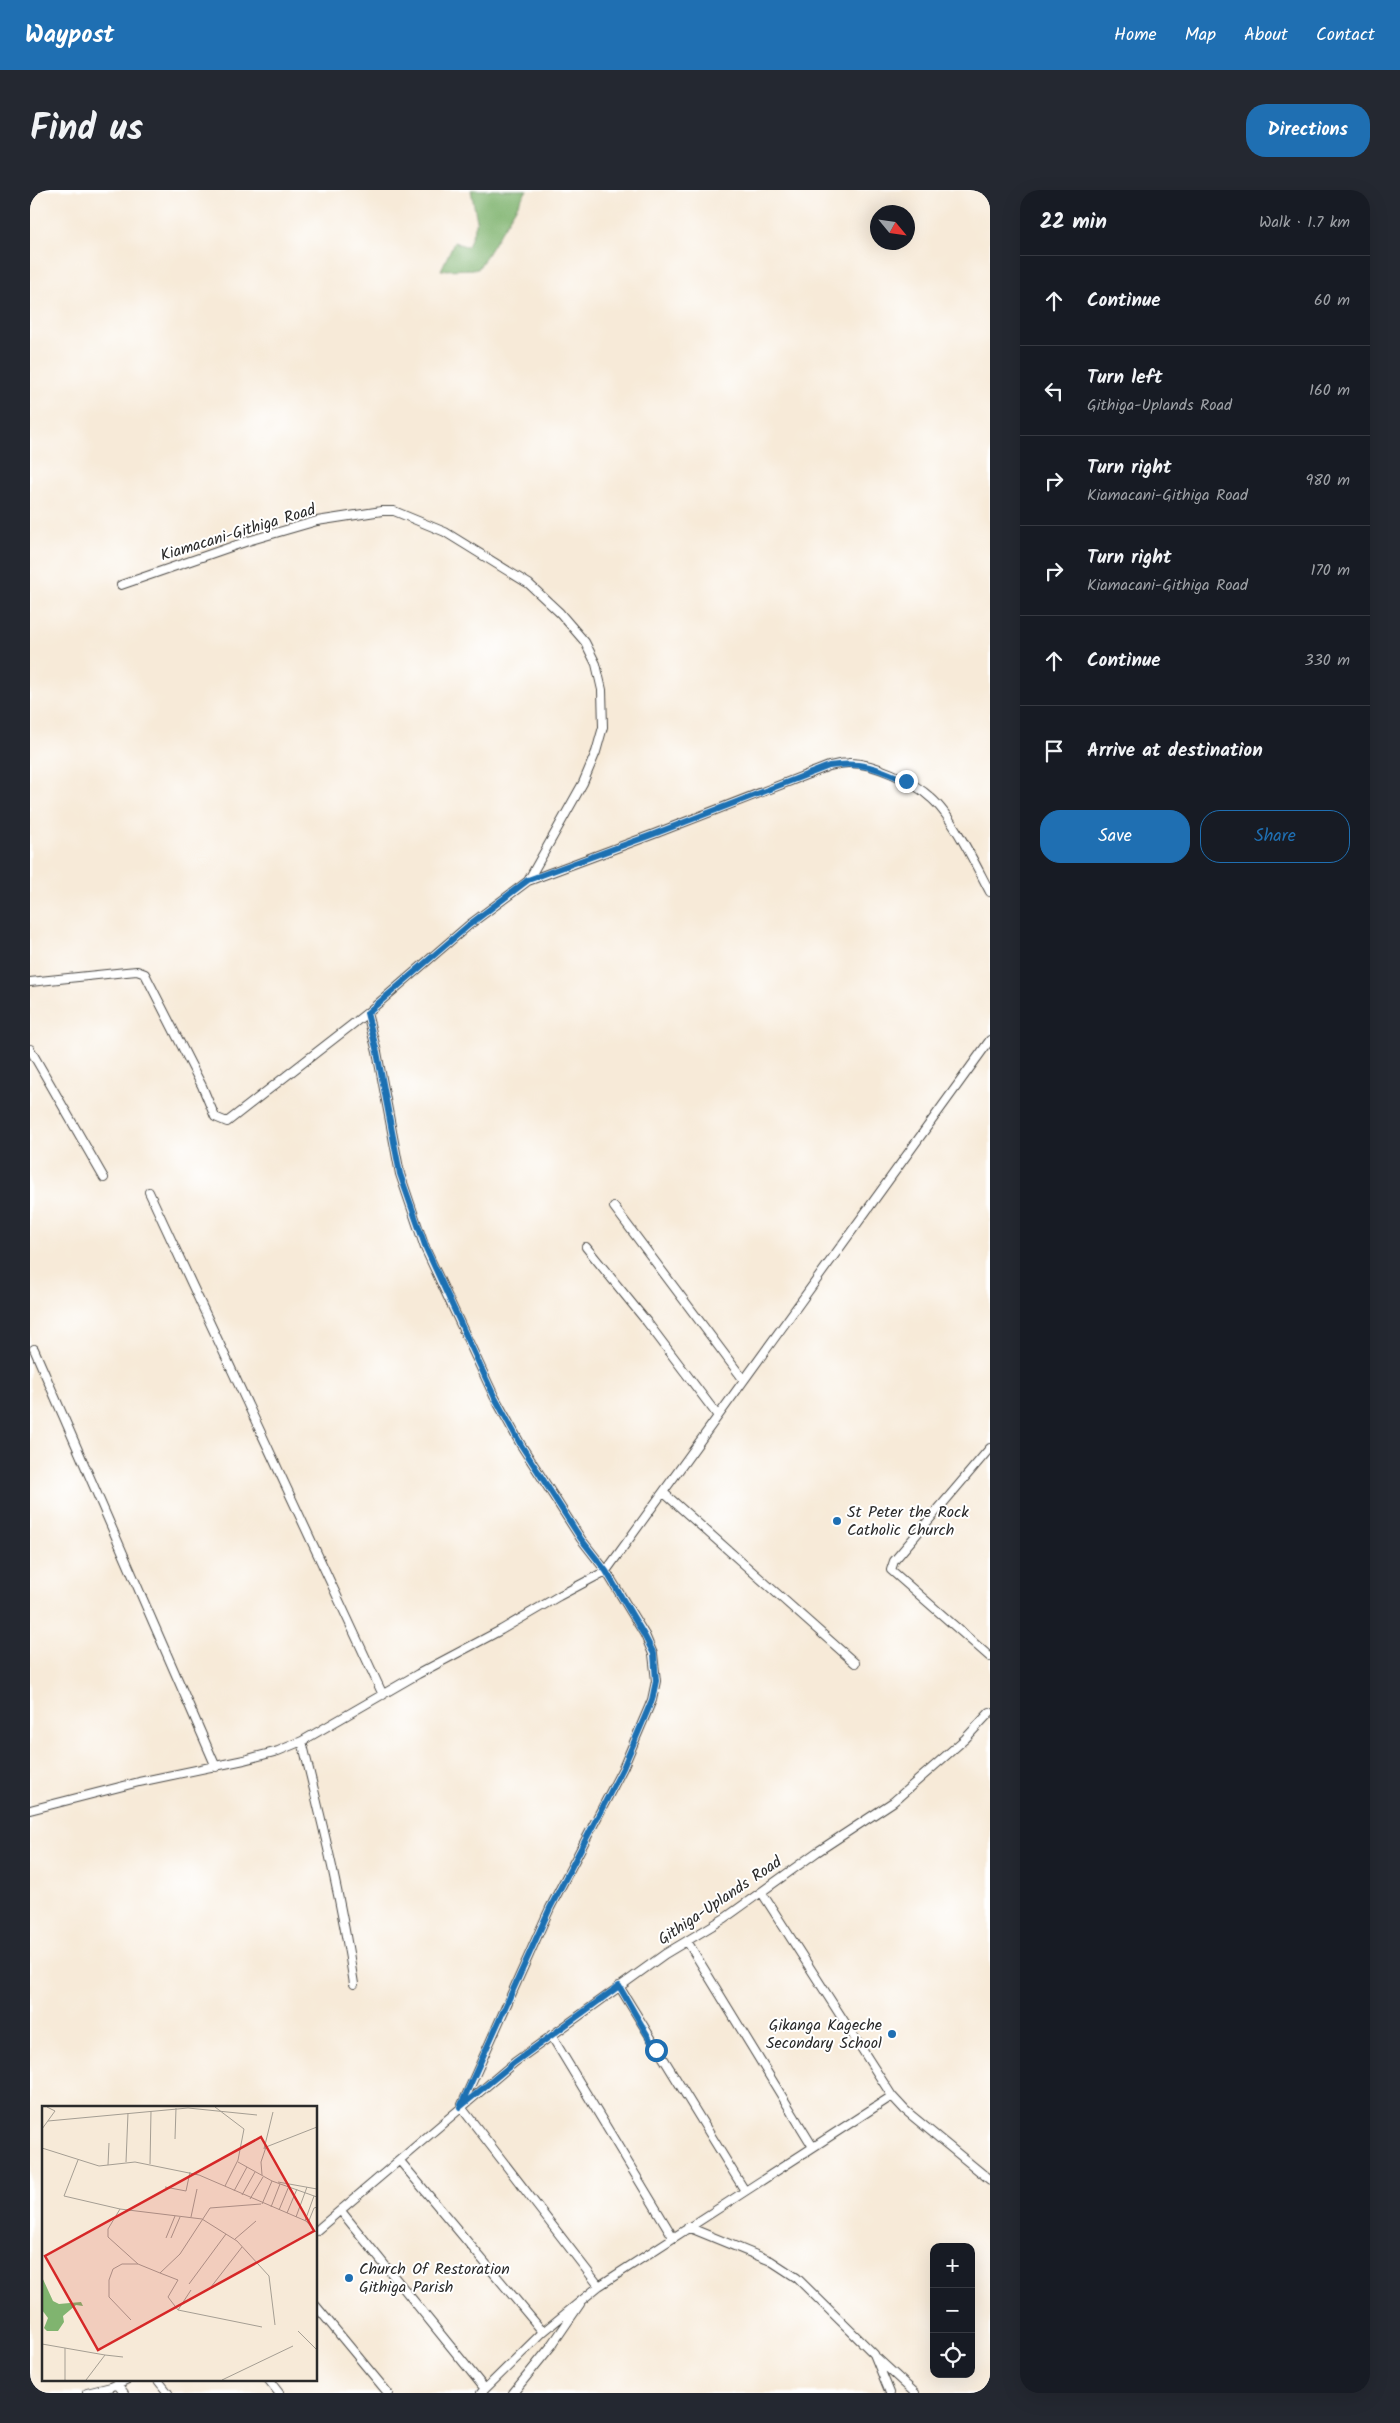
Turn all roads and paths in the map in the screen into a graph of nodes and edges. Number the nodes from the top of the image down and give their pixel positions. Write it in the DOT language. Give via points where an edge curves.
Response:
graph roads {
  1 [pos="121,585"];
  2 [pos="528,880"];
  3 [pos="990,892"];
  4 [pos="30,982"];
  5 [pos="367,1013"];
  6 [pos="990,1040"];
  7 [pos="30,1048"];
  8 [pos="104,1178"];
  9 [pos="149,1192"];
  10 [pos="614,1207"];
  11 [pos="586,1247"];
  12 [pos="34,1349"];
  13 [pos="743,1379"];
  14 [pos="718,1416"];
  15 [pos="990,1448"];
  16 [pos="664,1493"];
  17 [pos="606,1571"];
  18 [pos="990,1657"];
  19 [pos="855,1663"];
  20 [pos="383,1696"];
  21 [pos="990,1712"];
  22 [pos="302,1741"];
  23 [pos="216,1767"];
  24 [pos="30,1810"];
  25 [pos="762,1892"];
  26 [pos="687,1941"];
  27 [pos="354,1984"];
  28 [pos="619,1986"];
  29 [pos="551,2035"];
  30 [pos="892,2096"];
  31 [pos="460,2107"];
  32 [pos="813,2147"];
  33 [pos="400,2161"];
  34 [pos="990,2180"];
  35 [pos="745,2191"];
  36 [pos="341,2211"];
  37 [pos="688,2227"];
  38 [pos="318,2229"];
  39 [pos="673,2238"];
  40 [pos="599,2286"];
  41 [pos="584,2298"];
  42 [pos="318,2308"];
  43 [pos="543,2332"];
  44 [pos="874,2354"];
  45 [pos="126,2380"];
  46 [pos="158,2380"];
  47 [pos="269,2380"];
  48 [pos="116,2384"];
  49 [pos="483,2391"];
  50 [pos="30,2392"];
  51 [pos="35,2393"];
  52 [pos="87,2393"];
  53 [pos="124,2393"];
  54 [pos="168,2393"];
  55 [pos="279,2393"];
  56 [pos="388,2393"];
  57 [pos="513,2393"];
  58 [pos="890,2393"];
  59 [pos="915,2393"];
  1 -- 2 [label="street, Kiamacani-Githiga Road" via="317,521 382,510 406,515 444,532 529,584 585,642 600,681 603,726 583,783"];
  2 -- 3 [label="street" via="829,766 848,763 866,764 886,772 932,798 956,832"];
  2 -- 5 [label="street, Kiamacani-Githiga Road" via="469,925"];
  4 -- 5 [label="street, Kiamacani-Githiga Road" via="138,971 145,974 215,1117 227,1122"];
  5 -- 17 [label="street" via="400,1174 426,1248 494,1396 521,1445 581,1539"];
  6 -- 13 [label="street"];
  7 -- 8 [label="street"];
  9 -- 20 [label="street"];
  10 -- 13 [label="street"];
  11 -- 14 [label="street"];
  12 -- 23 [label="street"];
  13 -- 14 [label="street"];
  14 -- 16 [label="street"];
  15 -- 18 [label="street" via="894,1561 891,1570"];
  16 -- 17 [label="street"];
  16 -- 19 [label="street"];
  17 -- 20 [label="street"];
  17 -- 31 [label="street" via="654,1654 656,1681 652,1700 623,1768 550,1908"];
  20 -- 22 [label="street"];
  21 -- 25 [label="street, Githiga-Uplands Road" via="965,1739 894,1802"];
  22 -- 23 [label="street" via="278,1751"];
  22 -- 27 [label="street" via="335,1875"];
  23 -- 24 [label="street" via="139,1782"];
  25 -- 26 [label="street, Githiga-Uplands Road"];
  25 -- 30 [label="street"];
  26 -- 28 [label="street, Githiga-Uplands Road"];
  26 -- 32 [label="street"];
  28 -- 29 [label="street, Githiga-Uplands Road"];
  28 -- 35 [label="street"];
  29 -- 31 [label="street, Githiga-Uplands Road"];
  29 -- 39 [label="street"];
  30 -- 32 [label="street"];
  30 -- 34 [label="street" via="904,2110"];
  31 -- 33 [label="street"];
  31 -- 40 [label="street"];
  32 -- 35 [label="street"];
  33 -- 36 [label="street"];
  33 -- 43 [label="street"];
  35 -- 37 [label="street"];
  36 -- 38 [label="street"];
  36 -- 49 [label="street"];
  37 -- 39 [label="street"];
  37 -- 44 [label="street" via="771,2261 797,2278"];
  39 -- 40 [label="street"];
  40 -- 41 [label="street"];
  41 -- 43 [label="street"];
  41 -- 57 [label="street" via="552,2345"];
  42 -- 56 [label="street"];
  43 -- 49 [label="street"];
  44 -- 58 [label="street"];
  44 -- 59 [label="street"];
  45 -- 48 [label="street"];
  46 -- 54 [label="street"];
  47 -- 55 [label="street"];
  48 -- 52 [label="street"];
  48 -- 53 [label="street"];
  50 -- 51 [label="street"];
}
